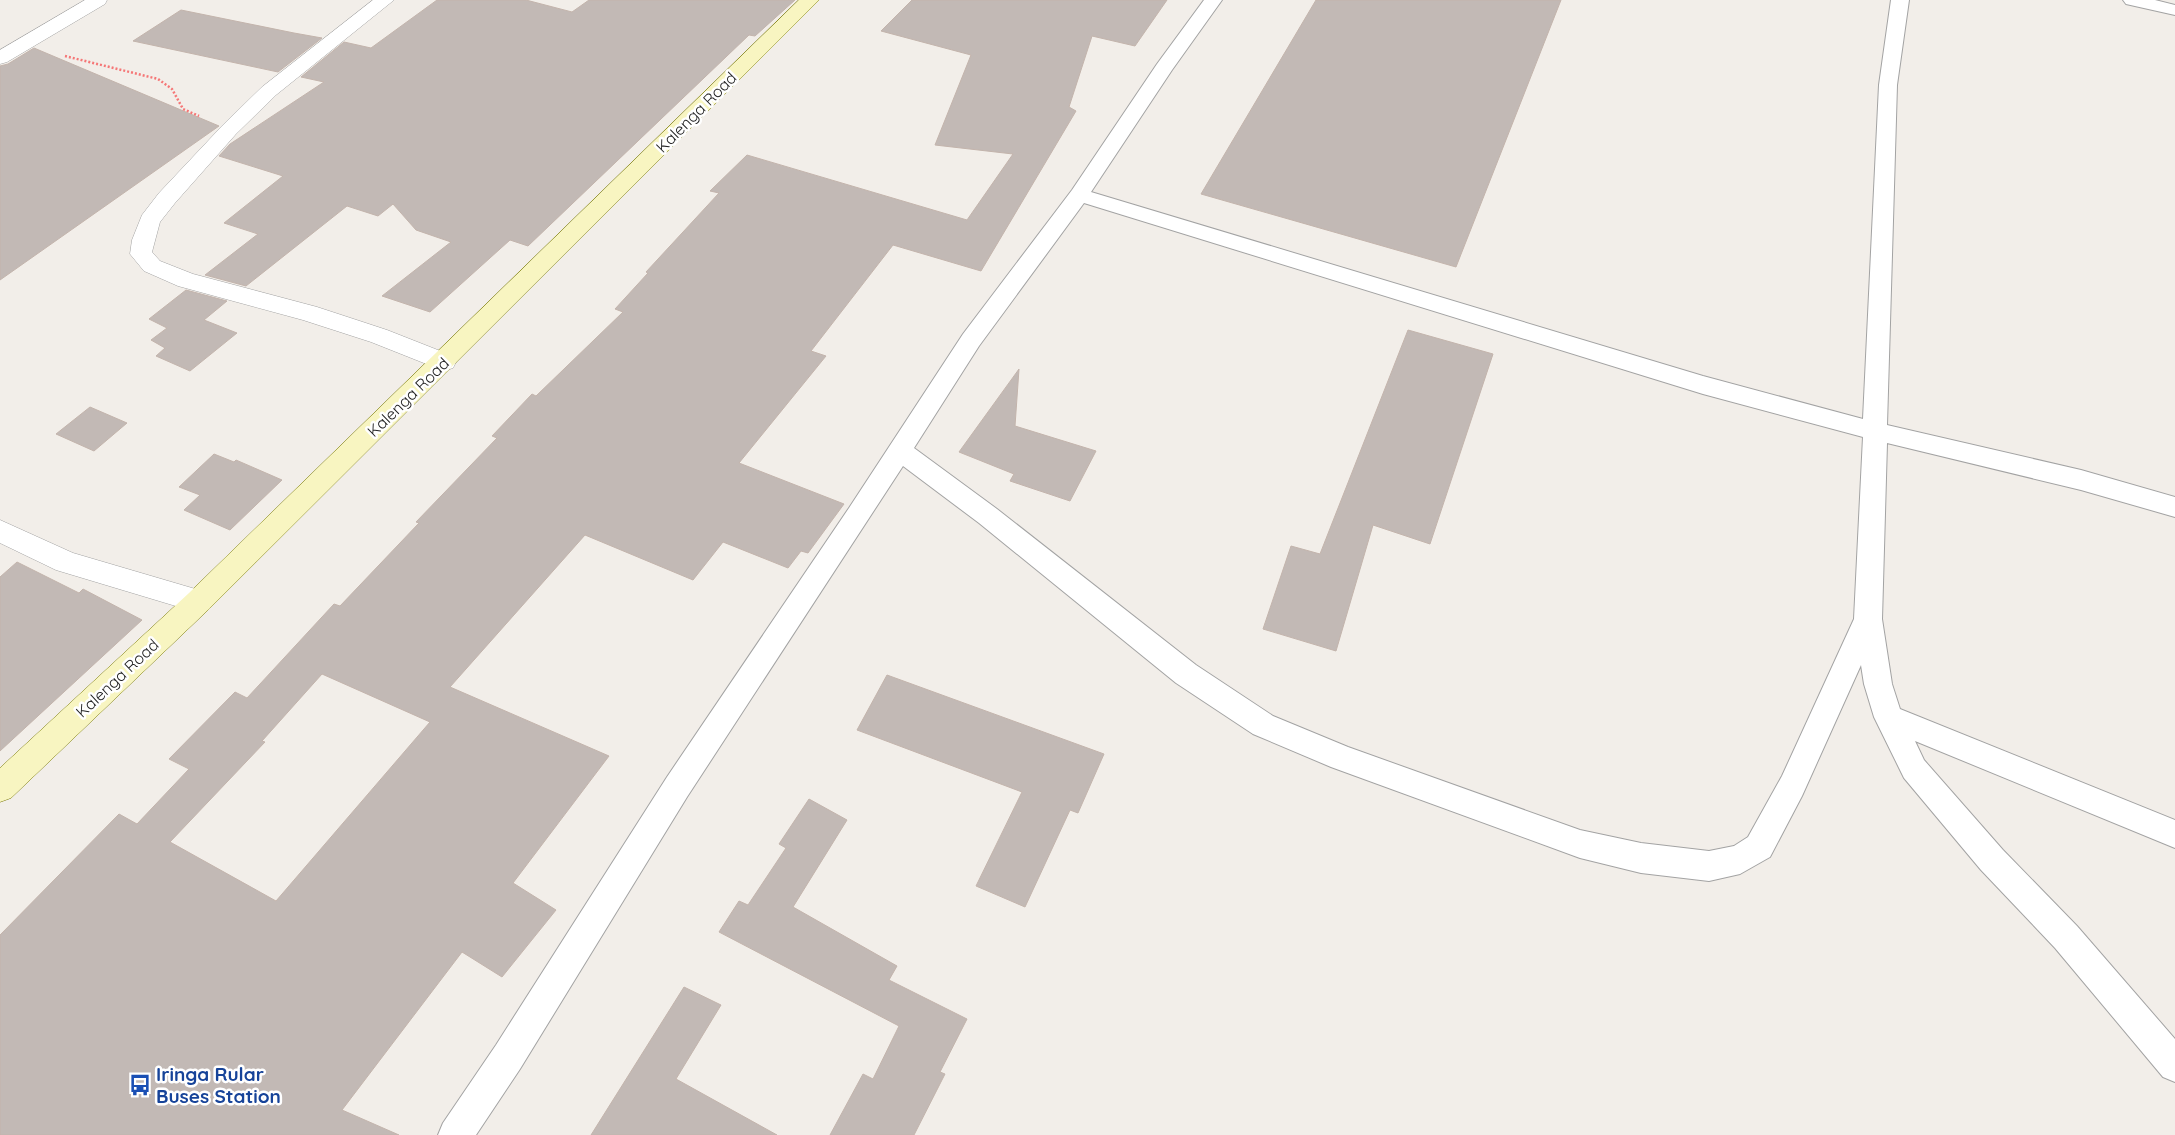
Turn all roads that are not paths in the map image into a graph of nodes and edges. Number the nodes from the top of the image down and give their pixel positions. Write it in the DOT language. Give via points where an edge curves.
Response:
graph roads {
  1 [pos="98,0"];
  2 [pos="385,0"];
  3 [pos="810,0"];
  4 [pos="1213,0"];
  5 [pos="1900,0"];
  6 [pos="2132,0"];
  7 [pos="2175,10"];
  8 [pos="0,58"];
  9 [pos="1079,195"];
  10 [pos="444,362"];
  11 [pos="1874,431"];
  12 [pos="900,451"];
  13 [pos="2175,507"];
  14 [pos="0,531"];
  15 [pos="199,601"];
  16 [pos="1868,619"];
  17 [pos="1888,717"];
  18 [pos="0,788"];
  19 [pos="2175,834"];
  20 [pos="2175,1065"];
  21 [pos="456,1135"];
  1 -- 8 [label="street"];
  2 -- 10 [label="street" via="269,91 229,130 150,220 142,240 141,254 152,266 186,280 309,313"];
  3 -- 10 [label="main road, Kalenga Road"];
  4 -- 9 [label="lane"];
  5 -- 11 [label="lane" via="1888,85"];
  6 -- 7 [label="lane"];
  9 -- 11 [label="lane" via="1703,385"];
  9 -- 12 [label="lane" via="971,340"];
  10 -- 15 [label="main road, Kalenga Road"];
  11 -- 13 [label="lane" via="2080,480"];
  11 -- 16 [label="lane"];
  12 -- 16 [label="lane" via="988,516 1186,674 1263,725 1341,758 1580,844 1641,858 1709,866 1740,859 1759,847 1792,786"];
  12 -- 21 [label="lane" via="677,787"];
  14 -- 15 [label="street" via="66,562"];
  15 -- 18 [label="main road, Kalenga Road"];
  16 -- 17 [label="lane" via="1878,684"];
  17 -- 19 [label="lane"];
  17 -- 20 [label="lane" via="1914,769 1992,860 2066,937"];
}
